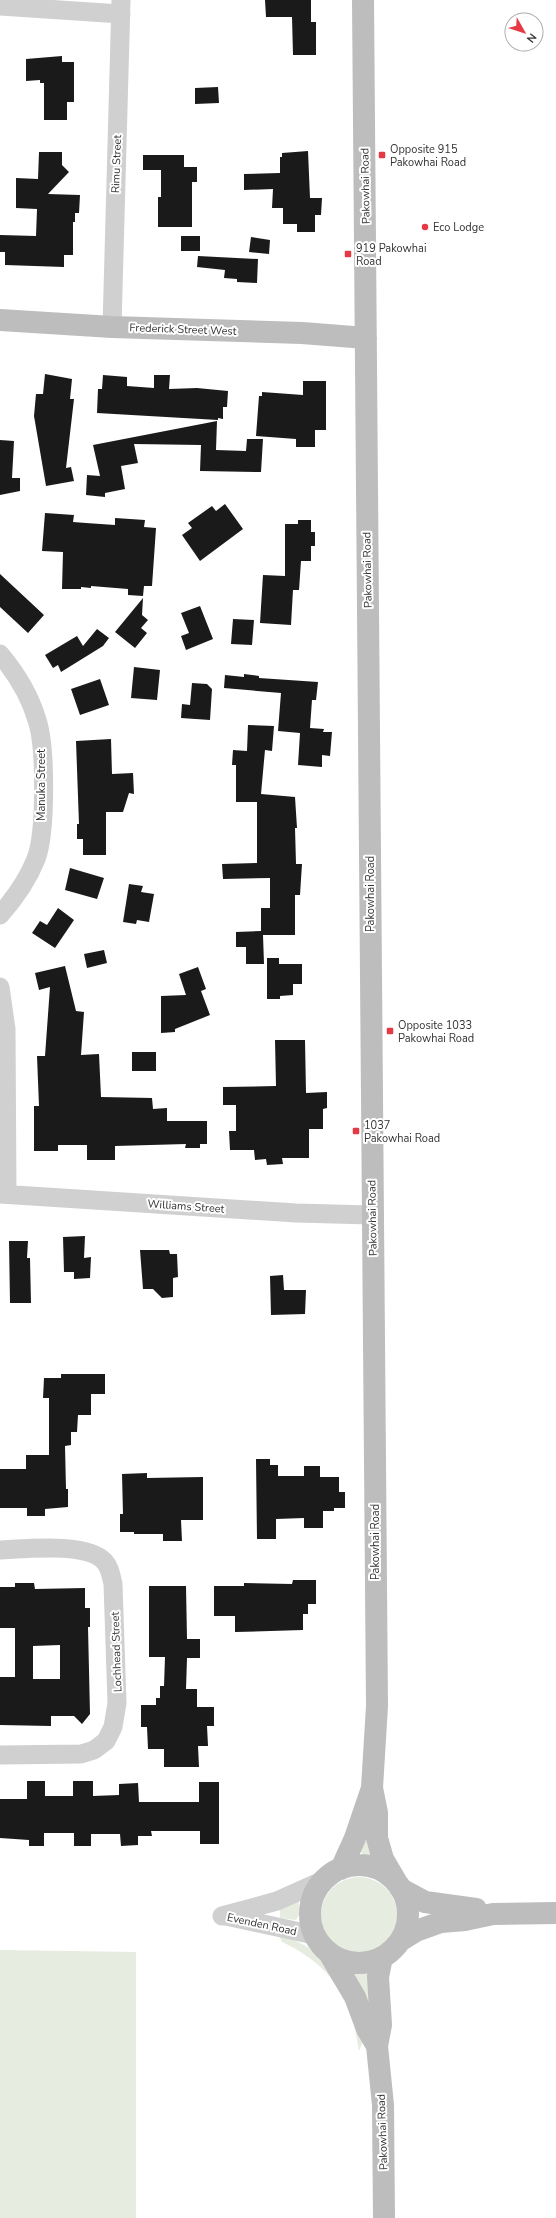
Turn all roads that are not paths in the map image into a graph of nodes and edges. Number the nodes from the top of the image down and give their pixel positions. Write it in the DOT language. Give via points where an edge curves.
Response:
graph roads {
  1 [pos="363,0"];
  2 [pos="0,6"];
  3 [pos="121,7"];
  4 [pos="0,320"];
  5 [pos="112,327"];
  6 [pos="366,338"];
  7 [pos="0,654"];
  8 [pos="0,915"];
  9 [pos="0,988"];
  10 [pos="4,1194"];
  11 [pos="371,1215"];
  12 [pos="0,1550"];
  13 [pos="0,1755"];
  14 [pos="372,1788"];
  15 [pos="333,1874"];
  16 [pos="400,1888"];
  17 [pos="556,1913"];
  18 [pos="493,1914"];
  19 [pos="314,1935"];
  20 [pos="400,1941"];
  21 [pos="329,1953"];
  22 [pos="382,1957"];
  23 [pos="377,2046"];
  24 [pos="384,2218"];
  1 -- 6 [label="main road, Pakowhai Road"];
  2 -- 3 [label="street"];
  3 -- 5 [label="street, Rimu Street"];
  4 -- 5 [label="main road, Frederick Street West"];
  5 -- 6 [label="main road, Frederick Street West" via="302,333"];
  6 -- 11 [label="main road, Pakowhai Road"];
  7 -- 8 [label="street, Manuka Street" via="20,683 37,721 41,744 42,795 37,857 27,879"];
  9 -- 10 [label="street" via="6,1029"];
  10 -- 11 [label="street, Williams Street" via="296,1213"];
  11 -- 14 [label="main road, Pakowhai Road" via="377,1706"];
  12 -- 13 [label="street, Lochhead Street" via="73,1549 89,1552 104,1560 114,1584 117,1703 113,1727 106,1741 94,1750 81,1754"];
  14 -- 15 [label="main road, Pakowhai Road" via="355,1838"];
  14 -- 16 [label="main road, Pakowhai Road" via="377,1813 377,1838 384,1859"];
  15 -- 16 [label="main road" via="351,1866 370,1867 387,1874"];
  15 -- 19 [label="main road" via="316,1892 311,1906 310,1921"];
  15 -- 19 [label="street, Evenden Road" via="277,1901 222,1916"];
  16 -- 18 [label="main road" via="425,1902 467,1907"];
  16 -- 20 [label="main road" via="408,1915"];
  17 -- 18 [label="main road"];
  18 -- 20 [label="main road" via="441,1922 416,1931"];
  19 -- 21 [label="main road"];
  20 -- 22 [label="main road"];
  21 -- 22 [label="main road" via="339,1959 361,1963"];
  21 -- 23 [label="main road, Pakowhai Road" via="356,1997 367,2029"];
  22 -- 23 [label="main road, Pakowhai Road" via="378,1977 381,2025"];
  23 -- 24 [label="main road, Pakowhai Road" via="383,2105"];
}
